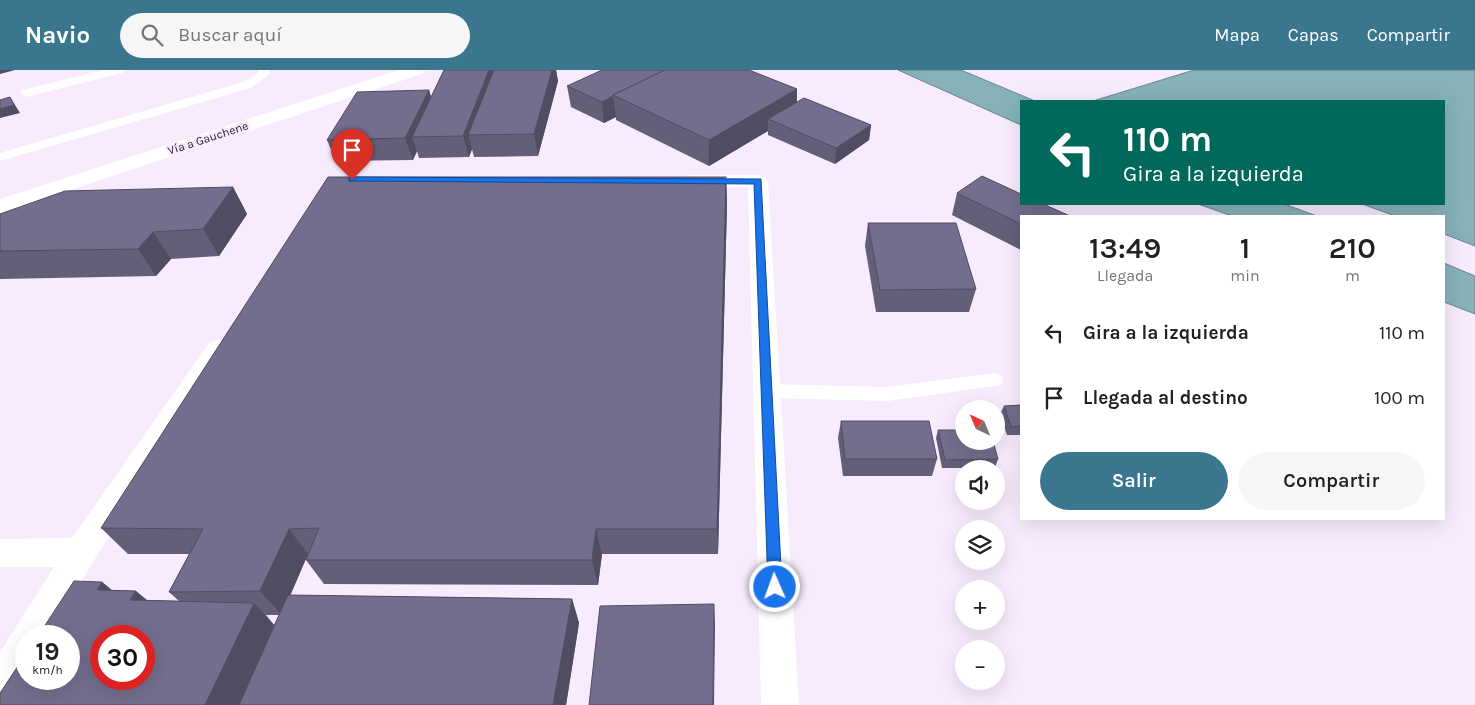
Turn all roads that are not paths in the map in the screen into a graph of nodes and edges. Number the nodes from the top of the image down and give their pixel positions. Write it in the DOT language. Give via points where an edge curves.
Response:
graph roads {
  1 [pos="118,70"];
  2 [pos="264,70"];
  3 [pos="416,70"];
  4 [pos="26,93"];
  5 [pos="0,157"];
  6 [pos="669,181"];
  7 [pos="0,206"];
  8 [pos="232,329"];
  9 [pos="994,380"];
  10 [pos="767,391"];
  11 [pos="81,552"];
  12 [pos="0,553"];
  13 [pos="37,625"];
  14 [pos="15,661"];
  15 [pos="0,686"];
  16 [pos="780,705"];
  1 -- 4 [label="lane"];
  2 -- 5 [label="lane" via="264,74 246,86"];
  3 -- 7 [label="street, Vía a Gauchene"];
  6 -- 10 [label="street" via="758,181"];
  8 -- 11 [label="street"];
  9 -- 10 [label="lane" via="888,394"];
  10 -- 16 [label="street"];
  11 -- 12 [label="street"];
  11 -- 13 [label="street"];
  14 -- 15 [label="street"];
}
